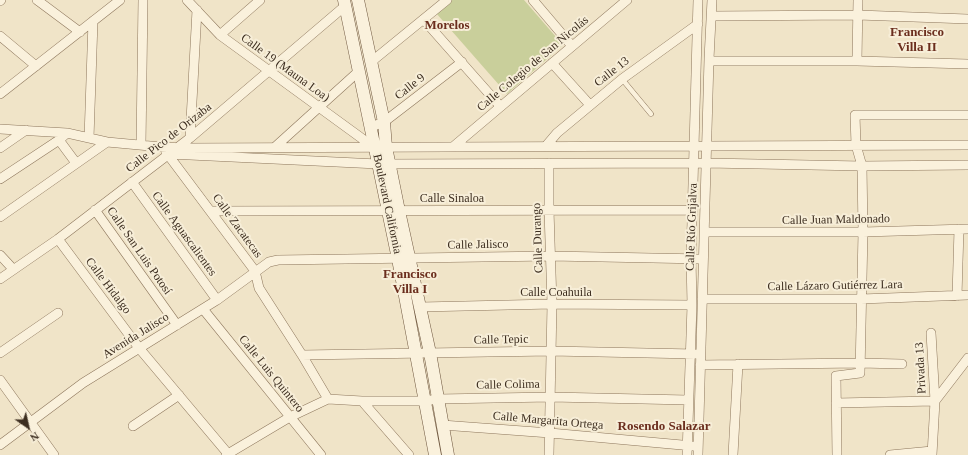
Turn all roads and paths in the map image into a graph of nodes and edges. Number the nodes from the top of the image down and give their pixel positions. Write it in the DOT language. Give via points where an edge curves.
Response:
graph roads {
  1 [pos="37,0"];
  2 [pos="118,0"];
  3 [pos="143,0"];
  4 [pos="187,0"];
  5 [pos="260,0"];
  6 [pos="358,0"];
  7 [pos="627,0"];
  8 [pos="698,0"];
  9 [pos="712,0"];
  10 [pos="858,0"];
  11 [pos="444,1"];
  12 [pos="536,1"];
  13 [pos="345,3"];
  14 [pos="197,10"];
  15 [pos="858,15"];
  16 [pos="712,16"];
  17 [pos="968,19"];
  18 [pos="424,20"];
  19 [pos="93,21"];
  20 [pos="698,24"];
  21 [pos="80,32"];
  22 [pos="220,35"];
  23 [pos="0,36"];
  24 [pos="572,46"];
  25 [pos="709,61"];
  26 [pos="857,61"];
  27 [pos="371,62"];
  28 [pos="462,62"];
  29 [pos="552,63"];
  30 [pos="968,64"];
  31 [pos="36,66"];
  32 [pos="269,71"];
  33 [pos="359,71"];
  34 [pos="622,79"];
  35 [pos="0,94"];
  36 [pos="590,105"];
  37 [pos="500,106"];
  38 [pos="318,107"];
  39 [pos="651,114"];
  40 [pos="968,115"];
  41 [pos="384,122"];
  42 [pos="371,127"];
  43 [pos="0,129"];
  44 [pos="26,130"];
  45 [pos="67,133"];
  46 [pos="89,138"];
  47 [pos="190,138"];
  48 [pos="59,140"];
  49 [pos="107,142"];
  50 [pos="141,145"];
  51 [pos="856,145"];
  52 [pos="968,145"];
  53 [pos="454,146"];
  54 [pos="546,146"];
  55 [pos="694,146"];
  56 [pos="707,146"];
  57 [pos="161,147"];
  58 [pos="275,147"];
  59 [pos="0,148"];
  60 [pos="177,148"];
  61 [pos="381,148"];
  62 [pos="169,154"];
  63 [pos="76,163"];
  64 [pos="550,163"];
  65 [pos="694,163"];
  66 [pos="706,163"];
  67 [pos="384,164"];
  68 [pos="968,165"];
  69 [pos="862,166"];
  70 [pos="0,179"];
  71 [pos="132,182"];
  72 [pos="95,210"];
  73 [pos="693,210"];
  74 [pos="211,211"];
  75 [pos="393,211"];
  76 [pos="549,211"];
  77 [pos="0,217"];
  78 [pos="963,229"];
  79 [pos="705,232"];
  80 [pos="863,232"];
  81 [pos="58,239"];
  82 [pos="0,256"];
  83 [pos="551,256"];
  84 [pos="404,258"];
  85 [pos="691,258"];
  86 [pos="703,259"];
  87 [pos="13,269"];
  88 [pos="256,271"];
  89 [pos="0,279"];
  90 [pos="968,295"];
  91 [pos="957,296"];
  92 [pos="702,299"];
  93 [pos="861,299"];
  94 [pos="217,300"];
  95 [pos="552,304"];
  96 [pos="692,305"];
  97 [pos="421,307"];
  98 [pos="203,309"];
  99 [pos="58,313"];
  100 [pos="176,325"];
  101 [pos="931,333"];
  102 [pos="138,348"];
  103 [pos="551,351"];
  104 [pos="0,353"];
  105 [pos="416,353"];
  106 [pos="430,353"];
  107 [pos="690,354"];
  108 [pos="700,354"];
  109 [pos="302,355"];
  110 [pos="968,358"];
  111 [pos="860,363"];
  112 [pos="738,364"];
  113 [pos="902,364"];
  114 [pos="700,365"];
  115 [pos="0,380"];
  116 [pos="179,395"];
  117 [pos="551,397"];
  118 [pos="438,398"];
  119 [pos="328,399"];
  120 [pos="688,400"];
  121 [pos="362,401"];
  122 [pos="424,401"];
  123 [pos="935,401"];
  124 [pos="836,403"];
  125 [pos="290,417"];
  126 [pos="30,422"];
  127 [pos="445,425"];
  128 [pos="133,426"];
  129 [pos="550,433"];
  130 [pos="0,445"];
  131 [pos="687,450"];
  132 [pos="698,450"];
  133 [pos="932,453"];
  134 [pos="54,455"];
  135 [pos="228,455"];
  136 [pos="321,455"];
  137 [pos="409,455"];
  138 [pos="435,455"];
  139 [pos="448,455"];
  140 [pos="453,455"];
  141 [pos="550,455"];
  142 [pos="733,455"];
  143 [pos="837,455"];
  144 [pos="890,455"];
  1 -- 21 [label="street"];
  2 -- 19 [label="street"];
  3 -- 50 [label="street"];
  4 -- 14 [label="street, Calle 19 (Mauna Loa)"];
  5 -- 22 [label="street"];
  6 -- 27 [label="street, Boulevard California"];
  7 -- 24 [label="street, Calle Colegio de San Nicolás"];
  8 -- 20 [label="street, Calle Río Grijalva"];
  9 -- 16 [label="street, Calle Río Grijalva"];
  10 -- 15 [label="street"];
  11 -- 18 [label="street"];
  12 -- 24 [label="street"];
  13 -- 32 [label="street, Calle Pico de Orizaba"];
  13 -- 33 [label="street, Boulevard California"];
  14 -- 22 [label="street, Calle 19 (Mauna Loa)"];
  14 -- 47 [label="street"];
  15 -- 16 [label="street"];
  15 -- 17 [label="street"];
  15 -- 26 [label="street"];
  16 -- 25 [label="street, Calle Río Grijalva"];
  18 -- 27 [label="street"];
  18 -- 28 [label="street"];
  19 -- 21 [label="street"];
  19 -- 46 [label="street"];
  20 -- 34 [label="street, Calle 13"];
  20 -- 55 [label="street, Calle Río Grijalva"];
  21 -- 31 [label="street"];
  22 -- 32 [label="street, Calle 19 (Mauna Loa)"];
  23 -- 31 [label="street"];
  24 -- 29 [label="street, Calle Colegio de San Nicolás"];
  25 -- 26 [label="street"];
  25 -- 56 [label="street, Calle Río Grijalva"];
  26 -- 30 [label="street"];
  27 -- 41 [label="street, Boulevard California"];
  28 -- 37 [label="street"];
  28 -- 41 [label="street, Calle 9"];
  29 -- 36 [label="street"];
  29 -- 37 [label="street, Calle Colegio de San Nicolás"];
  31 -- 35 [label="street"];
  32 -- 38 [label="street, Calle 19 (Mauna Loa)"];
  32 -- 47 [label="street, Calle Pico de Orizaba"];
  33 -- 38 [label="street"];
  33 -- 42 [label="street, Boulevard California"];
  34 -- 36 [label="street, Calle 13"];
  34 -- 39 [label="lane"];
  36 -- 54 [label="street, Calle 13" via="557,133"];
  37 -- 53 [label="street, Calle Colegio de San Nicolás"];
  38 -- 58 [label="street"];
  38 -- 61 [label="street, Calle 19 (Mauna Loa)"];
  40 -- 51 [label="street" via="855,115"];
  41 -- 42 [label="street, Calle 9"];
  41 -- 61 [label="street, Boulevard California"];
  42 -- 61 [label="street, Boulevard California"];
  43 -- 44 [label="street"];
  44 -- 45 [label="street"];
  44 -- 59 [label="street"];
  45 -- 46 [label="street"];
  45 -- 48 [label="street"];
  46 -- 49 [label="street"];
  47 -- 60 [label="street, Calle Pico de Orizaba"];
  48 -- 63 [label="street"];
  48 -- 70 [label="street"];
  49 -- 50 [label="street"];
  49 -- 63 [label="street"];
  50 -- 57 [label="street"];
  51 -- 52 [label="street"];
  51 -- 56 [label="street"];
  51 -- 69 [label="street"];
  53 -- 54 [label="street"];
  53 -- 61 [label="street"];
  54 -- 55 [label="street"];
  55 -- 56 [label="street"];
  55 -- 65 [label="street, Calle Río Grijalva"];
  56 -- 66 [label="street, Calle Río Grijalva"];
  57 -- 60 [label="street"];
  57 -- 62 [label="street, Calle Zacatecas"];
  58 -- 60 [label="street"];
  58 -- 61 [label="street"];
  60 -- 62 [label="street, Calle Pico de Orizaba"];
  61 -- 67 [label="street, Boulevard California"];
  62 -- 67 [label="street"];
  62 -- 71 [label="street, Calle Pico de Orizaba"];
  62 -- 74 [label="street, Calle Zacatecas"];
  63 -- 77 [label="street"];
  64 -- 65 [label="street"];
  64 -- 67 [label="street"];
  64 -- 76 [label="street, Calle Durango"];
  65 -- 66 [label="street"];
  65 -- 73 [label="street, Calle Río Grijalva"];
  66 -- 69 [label="street"];
  66 -- 79 [label="street, Calle Río Grijalva"];
  67 -- 75 [label="street, Boulevard California"];
  68 -- 69 [label="street"];
  69 -- 80 [label="street"];
  71 -- 72 [label="street, Calle Pico de Orizaba"];
  71 -- 94 [label="street, Calle Aguascalientes"];
  72 -- 81 [label="street, Calle Pico de Orizaba"];
  72 -- 100 [label="street, Calle San Luis Potosí"];
  73 -- 76 [label="street, Calle Sinaloa"];
  73 -- 85 [label="street, Calle Río Grijalva"];
  74 -- 75 [label="street, Calle Sinaloa"];
  74 -- 88 [label="street, Calle Zacatecas"];
  75 -- 76 [label="street, Calle Sinaloa"];
  75 -- 84 [label="street, Boulevard California"];
  76 -- 83 [label="street, Calle Durango"];
  78 -- 80 [label="street, Calle Juan Maldonado"];
  78 -- 91 [label="street"];
  79 -- 80 [label="street, Calle Juan Maldonado"];
  79 -- 86 [label="street, Calle Río Grijalva"];
  80 -- 93 [label="street"];
  81 -- 87 [label="street, Calle Pico de Orizaba"];
  81 -- 102 [label="street, Calle Hidalgo"];
  82 -- 87 [label="street"];
  83 -- 84 [label="street, Calle Jalisco"];
  83 -- 85 [label="street, Calle Jalisco"];
  83 -- 95 [label="street, Calle Durango"];
  84 -- 88 [label="street, Calle Jalisco" via="278,260 269,262"];
  84 -- 97 [label="street, Boulevard California"];
  84 -- 105 [label="street, Boulevard California"];
  85 -- 86 [label="street, Calle Jalisco"];
  85 -- 96 [label="street, Calle Río Grijalva"];
  86 -- 92 [label="street, Calle Río Grijalva"];
  87 -- 89 [label="street, Calle Pico de Orizaba"];
  88 -- 94 [label="street, Avenida Jalisco"];
  88 -- 109 [label="street, Calle Zacatecas" via="259,288"];
  90 -- 91 [label="street, Calle Lázaro Gutiérrez Lara"];
  91 -- 93 [label="street, Calle Lázaro Gutiérrez Lara"];
  92 -- 93 [label="street, Calle Lázaro Gutiérrez Lara"];
  92 -- 108 [label="street, Calle Río Grijalva"];
  93 -- 111 [label="street"];
  94 -- 98 [label="street, Avenida Jalisco"];
  95 -- 96 [label="street, Calle Coahuila"];
  95 -- 97 [label="street, Calle Coahuila"];
  95 -- 103 [label="street, Calle Durango"];
  96 -- 107 [label="street, Calle Río Grijalva"];
  97 -- 106 [label="street, Boulevard California"];
  98 -- 100 [label="street, Avenida Jalisco"];
  98 -- 125 [label="street, Calle Luis Quintero"];
  99 -- 104 [label="street"];
  100 -- 102 [label="street, Avenida Jalisco"];
  101 -- 123 [label="street, Privada 13"];
  102 -- 116 [label="street, Calle Hidalgo"];
  102 -- 126 [label="street, Avenida Jalisco"];
  103 -- 106 [label="street, Calle Tepic"];
  103 -- 107 [label="street, Calle Tepic"];
  103 -- 117 [label="street, Calle Durango"];
  105 -- 106 [label="street, Calle Tepic"];
  105 -- 109 [label="street, Calle Tepic"];
  105 -- 122 [label="street, Boulevard California"];
  106 -- 118 [label="street, Boulevard California"];
  107 -- 108 [label="street, Calle Tepic"];
  107 -- 120 [label="street, Calle Río Grijalva"];
  108 -- 114 [label="street, Calle Río Grijalva"];
  109 -- 119 [label="street, Calle Zacatecas"];
  110 -- 123 [label="street"];
  111 -- 112 [label="street"];
  111 -- 113 [label="street"];
  111 -- 124 [label="street" via="860,373 836,376"];
  112 -- 114 [label="street"];
  112 -- 142 [label="street"];
  114 -- 132 [label="street, Calle Río Grijalva"];
  115 -- 126 [label="street"];
  116 -- 128 [label="street"];
  116 -- 135 [label="street, Calle Hidalgo"];
  117 -- 118 [label="street, Calle Colima"];
  117 -- 120 [label="street, Calle Colima"];
  117 -- 129 [label="street, Calle Durango"];
  118 -- 122 [label="street, Calle Colima"];
  118 -- 127 [label="street, Boulevard California"];
  119 -- 121 [label="street, Calle Colima"];
  119 -- 125 [label="street"];
  120 -- 131 [label="street, Calle Río Grijalva"];
  121 -- 122 [label="street, Calle Colima"];
  121 -- 137 [label="street"];
  122 -- 138 [label="street, Boulevard California"];
  123 -- 124 [label="street"];
  123 -- 133 [label="street, Privada 13"];
  124 -- 143 [label="street"];
  125 -- 135 [label="street"];
  125 -- 136 [label="street, Calle Luis Quintero"];
  126 -- 130 [label="street, Avenida Jalisco"];
  126 -- 134 [label="street"];
  127 -- 129 [label="street, Calle Margarita Ortega"];
  127 -- 139 [label="street, Boulevard California"];
  127 -- 140 [label="street"];
  129 -- 131 [label="street, Calle Margarita Ortega"];
  129 -- 141 [label="street, Calle Durango"];
  131 -- 132 [label="street, Calle Margarita Ortega"];
  133 -- 144 [label="street"];
}
